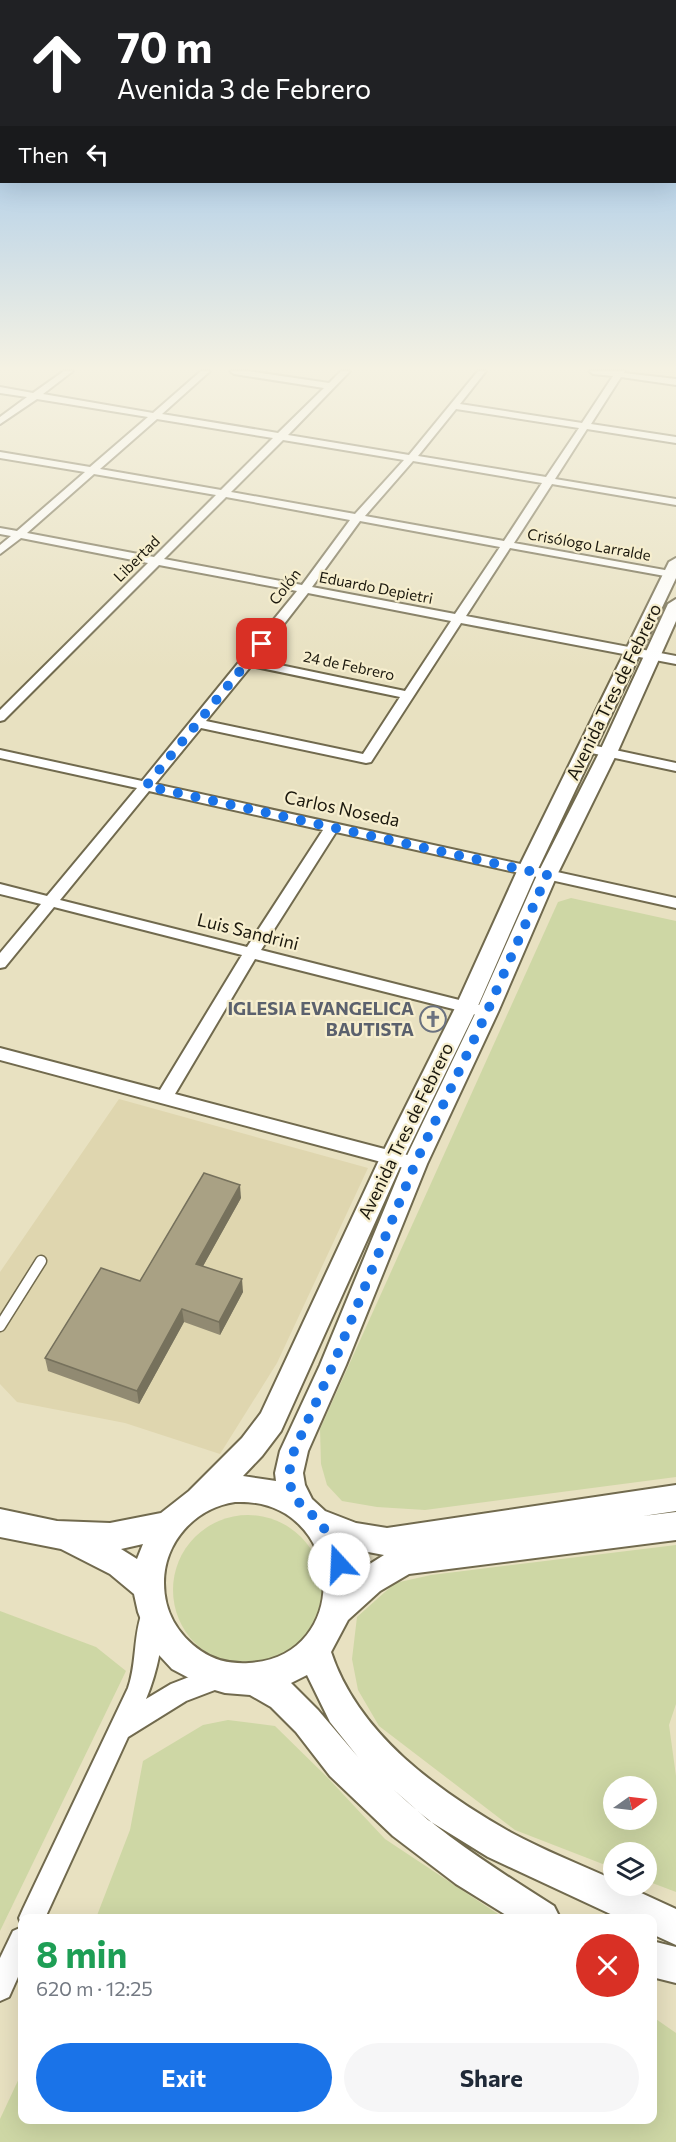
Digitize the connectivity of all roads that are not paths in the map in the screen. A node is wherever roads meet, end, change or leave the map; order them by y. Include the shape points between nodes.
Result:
1 (90, 471) edge
2 (96, 471) edge
3 (247, 471) edge
4 (399, 471) edge
5 (489, 471) edge
6 (557, 471) edge
7 (550, 481) junction
8 (224, 494) junction
9 (676, 502) edge
10 (357, 518) junction
11 (0, 531) edge
12 (20, 535) junction
13 (506, 545) junction
14 (0, 551) edge
15 (156, 561) junction
16 (674, 571) edge
17 (305, 589) junction
18 (676, 604) edge
19 (459, 619) junction
20 (642, 654) junction
21 (676, 660) edge
22 (248, 662) junction
23 (408, 695) junction
24 (0, 717) edge
25 (196, 723) junction
26 (598, 751) junction
27 (0, 754) edge
28 (676, 767) edge
29 (146, 786) junction
30 (332, 827) junction
31 (537, 872) junction
32 (0, 889) edge
33 (50, 902) junction
34 (676, 903) edge
35 (251, 953) junction
36 (0, 963) edge
37 (476, 1010) junction
38 (0, 1053) edge
39 (165, 1096) junction
40 (392, 1158) junction
41 (415, 1164) junction
42 (41, 1261) dead end
43 (0, 1326) edge
44 (676, 1498) edge
45 (193, 1506) junction
46 (310, 1514) junction
47 (0, 1523) edge
48 (170, 1525) junction
49 (676, 1526) edge
50 (57, 1535) junction
51 (146, 1585) junction
52 (337, 1609) junction
53 (151, 1617) junction
54 (314, 1648) junction
55 (236, 1677) junction
56 (122, 1728) junction
57 (35, 1914) edge
58 (536, 1914) edge
59 (648, 1914) edge
60 (657, 1918) edge
61 (676, 1927) edge
62 (18, 1949) edge
63 (657, 1960) edge
64 (676, 1965) edge
65 (0, 1988) edge

1 - 12 street
2 - 8 street, Crisólogo Larralde
3 - 8 street, Libertad
4 - 10 street, Colón
5 - 7 street
6 - 7 street
7 - 9 street
7 - 13 street
8 - 10 street, Crisólogo Larralde
8 - 15 street, Libertad
10 - 13 street, Crisólogo Larralde
10 - 17 street, Colón
11 - 12 street, Eduardo Depietri
12 - 14 street
12 - 15 street, Eduardo Depietri
13 - 16 street, Crisólogo Larralde
13 - 19 street
15 - 17 street, Eduardo Depietri
15 - 24 street, Libertad
16 - 20 main road, Avenida Tres de Febrero
17 - 19 street, Eduardo Depietri
17 - 22 street, Colón
18 - 20 main road
19 - 20 street, Eduardo Depietri
19 - 23 street
20 - 21 street, Eduardo Depietri
20 - 26 main road, Avenida Tres de Febrero
22 - 23 street, 24 de Febrero
22 - 25 street, Colón
23 - 25 street via 366,759
25 - 29 street, Colón
26 - 28 street
26 - 31 main road, Avenida Tres de Febrero
27 - 29 street, Carlos Noseda
29 - 30 street, Carlos Noseda
29 - 33 street, Colón
30 - 31 street, Carlos Noseda
30 - 35 street
31 - 34 street, Carlos Noseda
31 - 37 main road, Avenida Tres de Febrero
32 - 33 street, Luis Sandrini
33 - 35 street, Luis Sandrini
33 - 36 street, Colón
35 - 37 street, Luis Sandrini
35 - 39 street
37 - 40 main road, Avenida Tres de Febrero
37 - 41 main road
38 - 39 street
39 - 40 street
40 - 41 street
40 - 45 main road, Avenida Tres de Febrero via 271,1422 252,1447
41 - 46 main road via 294,1451 289,1473 291,1488
42 - 43 lane
44 - 46 main road via 387,1542 355,1537
45 - 46 main road via 219,1494 247,1490 274,1493
45 - 48 main road
46 - 52 main road via 336,1549 342,1579
47 - 50 main road
48 - 50 main road via 110,1537
48 - 51 main road via 154,1553
49 - 52 main road via 408,1560 360,1585
50 - 51 main road via 111,1557
51 - 53 main road
52 - 54 main road
53 - 55 main road via 166,1644 190,1665
53 - 56 street via 140,1689
54 - 55 main road via 285,1668
54 - 59 main road via 324,1679 341,1711 378,1755 440,1808 500,1845
55 - 56 street via 179,1692
55 - 58 main road via 282,1696 342,1764 405,1824 468,1872
56 - 57 street
60 - 61 main road
62 - 65 street
63 - 64 main road

